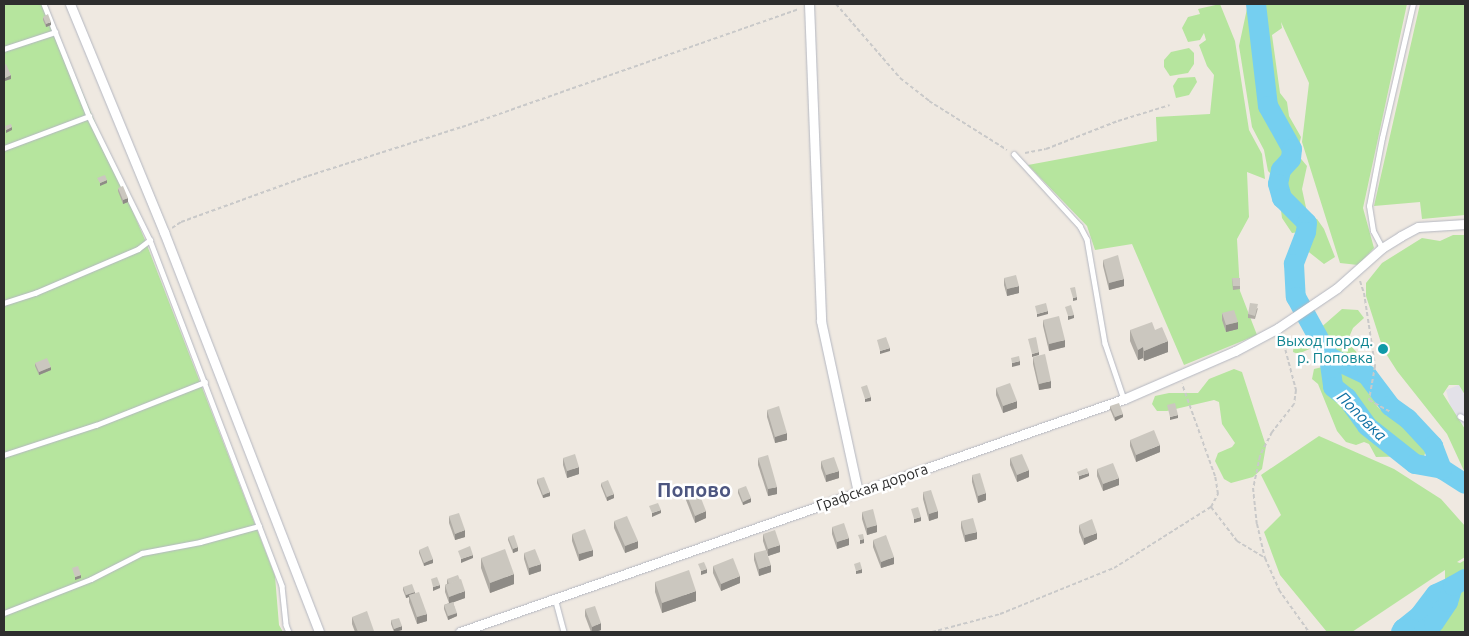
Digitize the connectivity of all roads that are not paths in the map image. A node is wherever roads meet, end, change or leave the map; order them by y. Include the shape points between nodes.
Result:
1 (44, 4) edge
2 (70, 4) edge
3 (809, 4) edge
4 (1413, 4) edge
5 (55, 32) junction
6 (4, 49) edge
7 (89, 116) junction
8 (4, 148) edge
9 (1014, 154) road end
10 (1465, 224) edge
11 (150, 240) junction
12 (1382, 248) junction
13 (4, 303) edge
14 (205, 382) junction
15 (1124, 399) junction
16 (1460, 416) dead end
17 (1465, 419) edge
18 (4, 455) edge
19 (858, 492) junction
20 (259, 526) junction
21 (555, 598) junction
22 (4, 613) edge
23 (289, 632) edge
24 (319, 632) edge
25 (460, 632) edge
26 (564, 632) edge

1 - 5 lane
2 - 24 street via 164,232
3 - 19 street via 821,321
4 - 12 lane via 1369,206 1373,231
5 - 6 lane
5 - 7 lane
7 - 8 lane
7 - 11 lane
9 - 15 lane via 1080,226 1087,239 1105,343
10 - 12 street via 1418,227
11 - 13 lane via 138,249
11 - 14 lane
12 - 15 street, Графская дорога via 1337,288 1278,328
14 - 18 lane via 96,425
14 - 20 lane
15 - 19 street, Графская дорога
16 - 17 lane
19 - 21 street, Графская дорога
20 - 22 lane via 142,553 91,579
20 - 23 lane via 282,586
21 - 25 street, Графская дорога
21 - 26 lane

